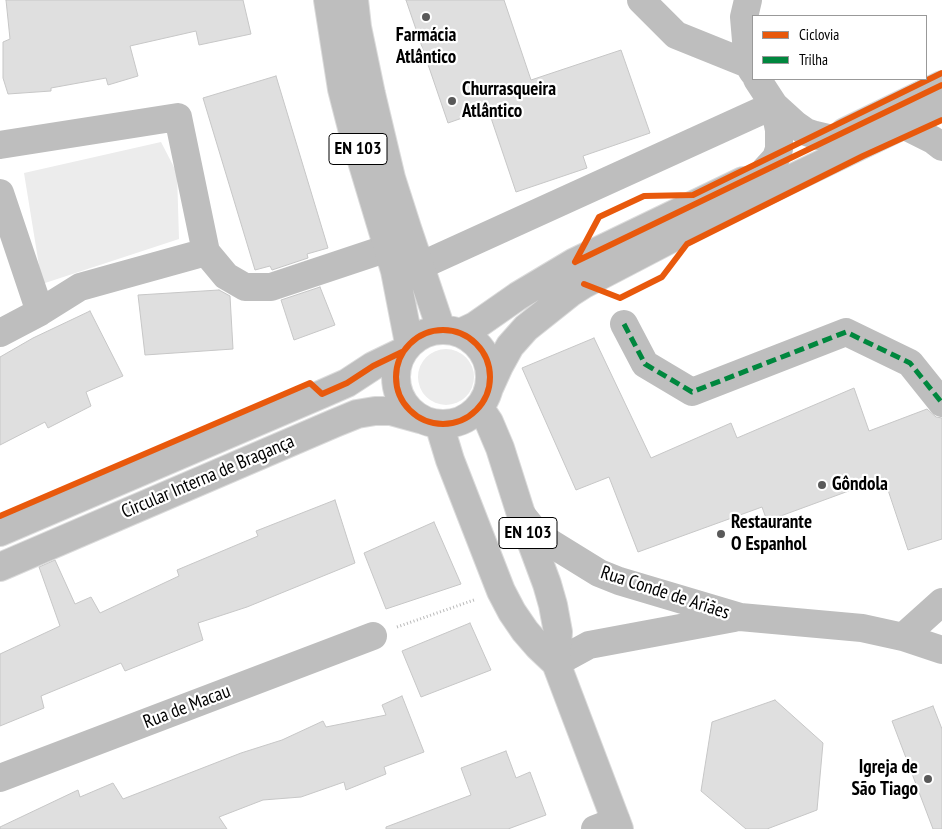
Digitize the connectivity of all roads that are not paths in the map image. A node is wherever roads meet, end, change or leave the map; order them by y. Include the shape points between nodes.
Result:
1 (328, 0) edge
2 (354, 0) edge
3 (641, 0) edge
4 (748, 0) edge
5 (752, 66) edge
6 (752, 72) edge
7 (758, 80) edge
8 (942, 85) edge
9 (774, 105) junction
10 (942, 106) edge
11 (903, 125) junction
12 (832, 139) junction
13 (0, 145) edge
14 (942, 147) edge
15 (765, 170) junction
16 (0, 193) edge
17 (388, 248) junction
18 (206, 252) junction
19 (420, 266) junction
20 (40, 312) junction
21 (624, 324) dead end
22 (450, 331) junction
23 (0, 333) edge
24 (405, 348) junction
25 (484, 398) junction
26 (942, 403) edge
27 (429, 421) junction
28 (521, 514) junction
29 (0, 532) edge
30 (0, 567) edge
31 (942, 602) edge
32 (740, 617) junction
33 (373, 636) road end
34 (903, 637) junction
35 (942, 650) edge
36 (556, 663) junction
37 (0, 778) edge
38 (610, 826) edge

1 - 17 main road, EN 103 via 350,120
2 - 19 main road, EN 103 via 371,94 389,168
3 - 6 main road via 676,35
4 - 5 main road via 744,16
7 - 9 main road
8 - 12 main road
9 - 12 main road via 806,132
9 - 15 main road via 780,130 779,149
9 - 19 main road
10 - 11 main road
11 - 14 main road
11 - 25 main road via 722,212 570,293 526,328 510,346
12 - 15 main road
13 - 18 main road via 178,117
15 - 22 main road via 575,262 475,326
16 - 20 main road
17 - 18 main road via 271,287 245,287 226,276
17 - 24 main road, EN 103 via 395,271
18 - 20 main road via 80,287
19 - 22 main road, EN 103
20 - 23 main road
21 - 26 main road via 645,364 692,392 846,332 910,363
22 - 24 main road via 429,331
22 - 25 main road, EN 103 via 470,338 485,355 489,371
24 - 27 main road, EN 103 via 397,364 397,389 410,411
24 - 29 main road, Circular Interna de Bragança via 347,383
25 - 27 main road via 471,415 461,421 450,424
25 - 28 main road, EN 103 via 489,422
27 - 30 main road, Circular Interna de Bragança via 391,411 375,411 335,422
27 - 36 main road, EN 103 via 450,460 512,612 525,631
28 - 32 main road, Rua Conde de Ariães via 539,536 599,573
28 - 36 main road, EN 103 via 553,605 558,632
31 - 34 main road
32 - 34 main road, Rua Conde de Ariães via 862,628
32 - 36 main road, Rua Conde de Ariães via 589,645
33 - 37 main road, Rua de Macau
34 - 35 main road, Rua Conde de Ariães
36 - 38 main road, EN 103

